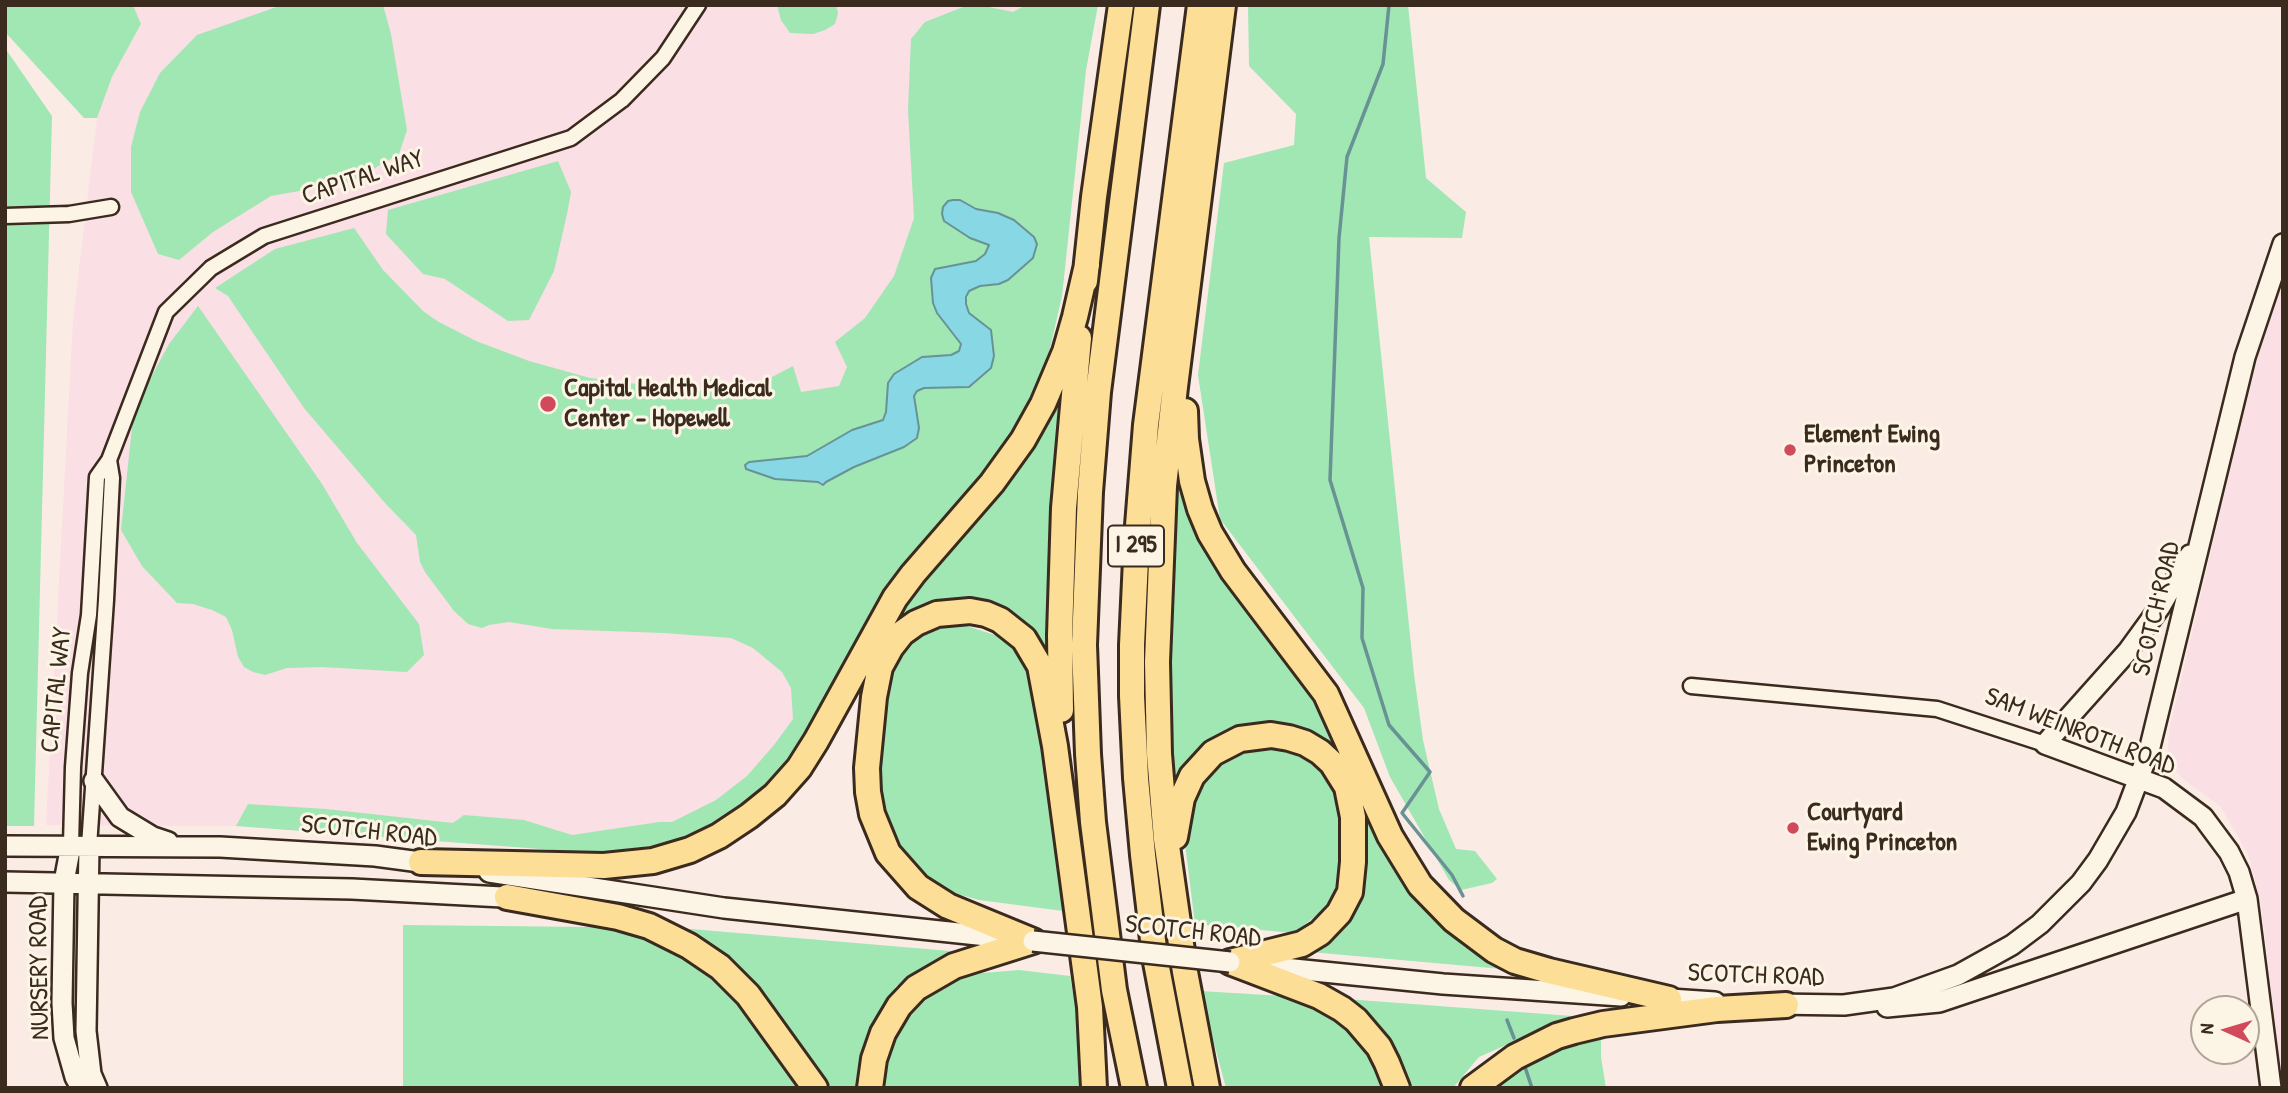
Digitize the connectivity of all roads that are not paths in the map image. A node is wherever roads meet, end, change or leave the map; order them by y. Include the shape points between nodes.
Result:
1 (698, 5) edge
2 (1121, 5) edge
3 (1147, 5) edge
4 (1200, 5) edge
5 (1223, 5) edge
6 (111, 207) dead end
7 (1198, 210) junction
8 (5, 216) edge
9 (2283, 244) edge
10 (1087, 265) junction
11 (109, 460) junction
12 (2207, 512) junction
13 (1691, 686) dead end
14 (2045, 744) junction
15 (2140, 778) junction
16 (94, 781) junction
17 (1065, 826) junction
18 (5, 846) edge
19 (80, 846) junction
20 (179, 846) junction
21 (421, 862) junction
22 (5, 882) edge
23 (64, 882) junction
24 (90, 882) junction
25 (507, 897) junction
26 (2247, 899) junction
27 (724, 908) junction
28 (1178, 916) junction
29 (1033, 941) junction
30 (1230, 962) junction
31 (1669, 999) junction
32 (1786, 1005) junction
33 (1844, 1005) junction
34 (1192, 1006) junction
35 (1090, 1007) junction
36 (80, 1088) edge
37 (97, 1088) edge
38 (816, 1088) edge
39 (870, 1088) edge
40 (1094, 1088) edge
41 (1109, 1088) edge
42 (1134, 1088) edge
43 (1180, 1088) edge
44 (1207, 1088) edge
45 (1213, 1088) edge
46 (1397, 1088) edge
47 (1473, 1088) edge
48 (2271, 1088) edge

1 - 11 street, CAPITAL WAY via 663,58 622,100 571,138 264,236 211,268 166,312
2 - 10 highway
3 - 42 highway, I 295 via 1098,392 1084,645 1094,835 1114,990
4 - 43 highway, I 295 via 1146,425 1132,645 1143,855 1155,957
5 - 7 highway
6 - 8 street
7 - 28 highway via 1166,473 1158,608 1159,754
7 - 31 highway via 1185,399 1189,467 1200,509 1225,559 1325,694 1400,853 1442,909 1494,950 1533,967
9 - 12 main road, SCOTCH ROAD via 2245,357
10 - 17 highway via 1068,444 1061,583
10 - 21 highway via 1065,352 1023,440 895,598 817,741 775,795 719,836 653,861 604,866
11 - 16 street, CAPITAL WAY via 107,600
11 - 19 street, CAPITAL WAY via 97,477 73,766
12 - 14 main road via 2160,607 2128,651
12 - 15 main road, SCOTCH ROAD
13 - 14 street, SAM WEINROTH ROAD via 1926,707
14 - 15 main road, SAM WEINROTH ROAD
15 - 26 main road, SAM WEINROTH ROAD via 2164,788 2203,817 2229,852
15 - 33 main road, SCOTCH ROAD via 2098,860 2040,924 1986,961 1940,982 1894,998
16 - 19 street, CAPITAL WAY
16 - 20 main road via 120,817
17 - 29 highway via 1043,676 1027,643 1004,623 976,612 937,614 907,630 884,657 875,690 867,779 876,827 896,864 928,895
17 - 35 highway
18 - 19 main road, SCOTCH ROAD
19 - 20 main road, SCOTCH ROAD
19 - 23 main road, NURSERY ROAD
19 - 24 main road, NURSERY ROAD
20 - 21 main road, SCOTCH ROAD
21 - 27 main road, SCOTCH ROAD
22 - 23 main road, SCOTCH ROAD
23 - 24 main road, SCOTCH ROAD
23 - 36 main road, NURSERY ROAD via 64,1038
24 - 25 main road, SCOTCH ROAD
24 - 37 main road, NURSERY ROAD via 86,1031 90,1074
25 - 27 main road, SCOTCH ROAD
25 - 38 highway via 618,917 689,946 720,967 748,995
26 - 33 main road via 1940,1002
26 - 48 main road, SAM WEINROTH ROAD
27 - 29 main road, SCOTCH ROAD
28 - 30 highway via 1174,855 1178,813 1186,787 1204,761 1235,741 1265,735 1295,739 1324,755 1342,777 1352,805 1353,862 1346,902 1334,920 1309,941
28 - 34 highway
29 - 30 main road, SCOTCH ROAD, bridge
29 - 39 highway via 954,966 910,993 883,1034
30 - 31 main road, SCOTCH ROAD via 1443,984
30 - 46 highway via 1342,1009 1378,1047
31 - 32 main road, SCOTCH ROAD
32 - 33 main road, SCOTCH ROAD
32 - 47 highway via 1717,1009 1574,1031 1515,1057
34 - 44 highway
34 - 45 highway
35 - 40 highway
35 - 41 highway

